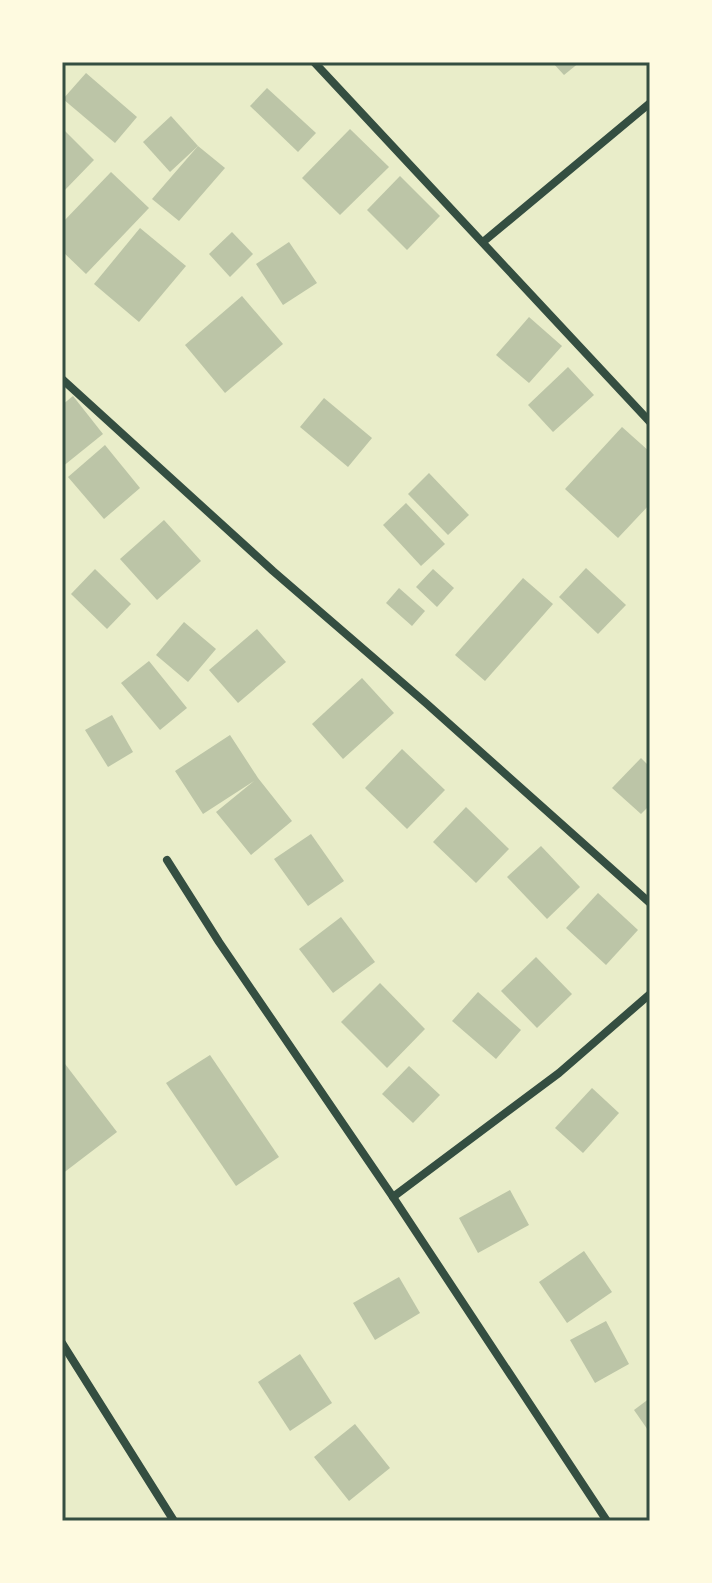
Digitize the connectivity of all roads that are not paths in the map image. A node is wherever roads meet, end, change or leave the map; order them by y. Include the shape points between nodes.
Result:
1 (314, 62) edge
2 (650, 103) edge
3 (483, 242) junction
4 (62, 379) edge
5 (650, 422) edge
6 (167, 860) dead end
7 (650, 903) edge
8 (650, 994) edge
9 (393, 1197) junction
10 (62, 1343) edge
11 (174, 1521) edge
12 (607, 1521) edge

1 - 3 street
2 - 3 street
3 - 5 street
4 - 7 street
6 - 9 street
8 - 9 street via 559,1073
9 - 12 street
10 - 11 street

